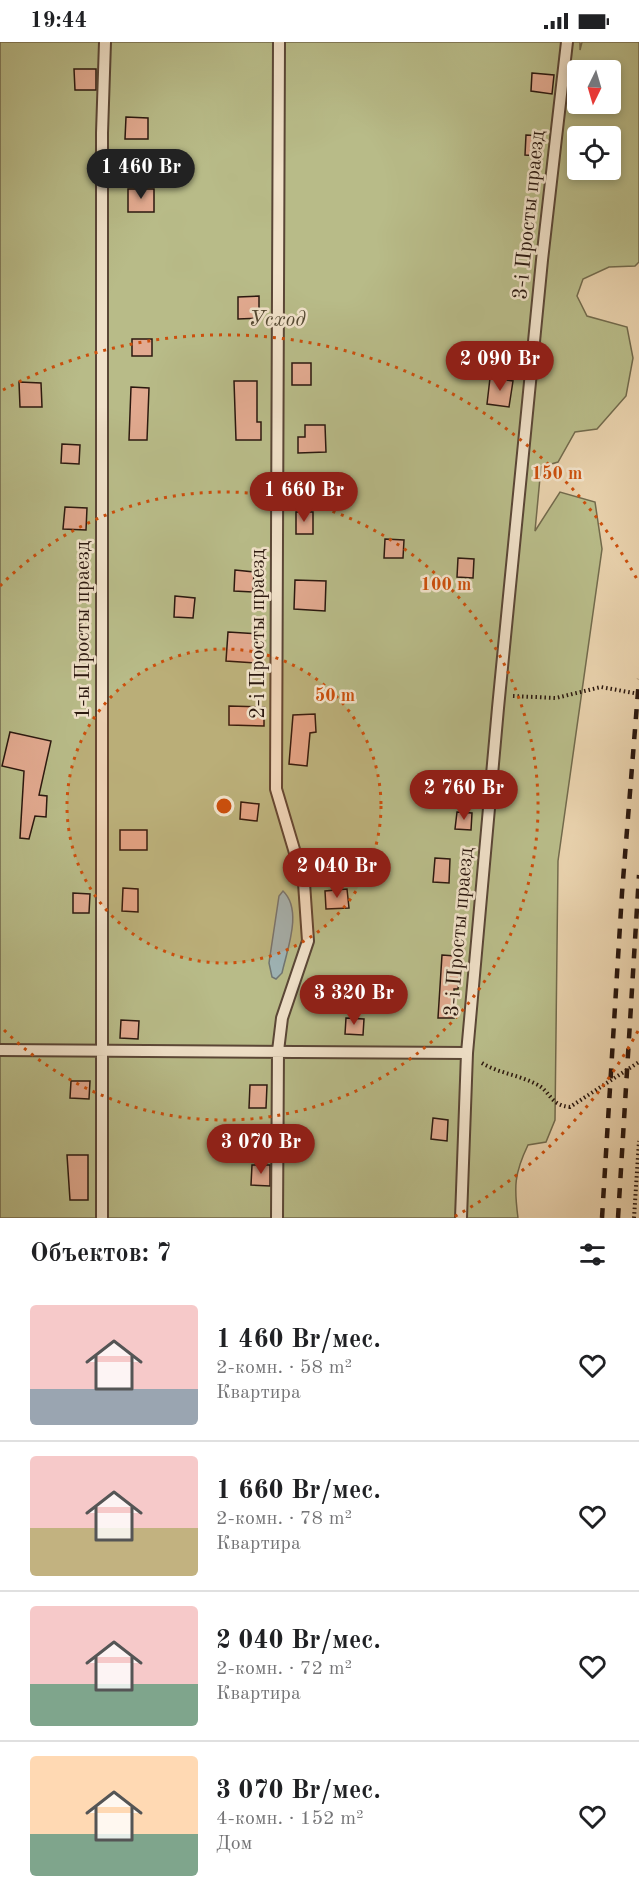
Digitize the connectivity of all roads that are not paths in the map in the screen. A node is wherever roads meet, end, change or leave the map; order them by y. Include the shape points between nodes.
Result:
1 (105, 42) edge
2 (279, 42) edge
3 (567, 42) edge
4 (0, 1050) edge
5 (102, 1050) junction
6 (278, 1051) junction
7 (467, 1053) junction
8 (102, 1218) edge
9 (277, 1218) edge
10 (461, 1218) edge

1 - 5 lane, 1-ы Просты праезд
2 - 6 lane, 2-і Просты праезд via 276,789 304,883 308,941 282,1018
3 - 7 lane, 3-і Просты праезд via 542,260
4 - 5 lane
5 - 6 lane
5 - 8 lane, 1-ы Просты праезд
6 - 7 lane
6 - 9 lane, 2-і Просты праезд
7 - 10 lane, 3-і Просты праезд

